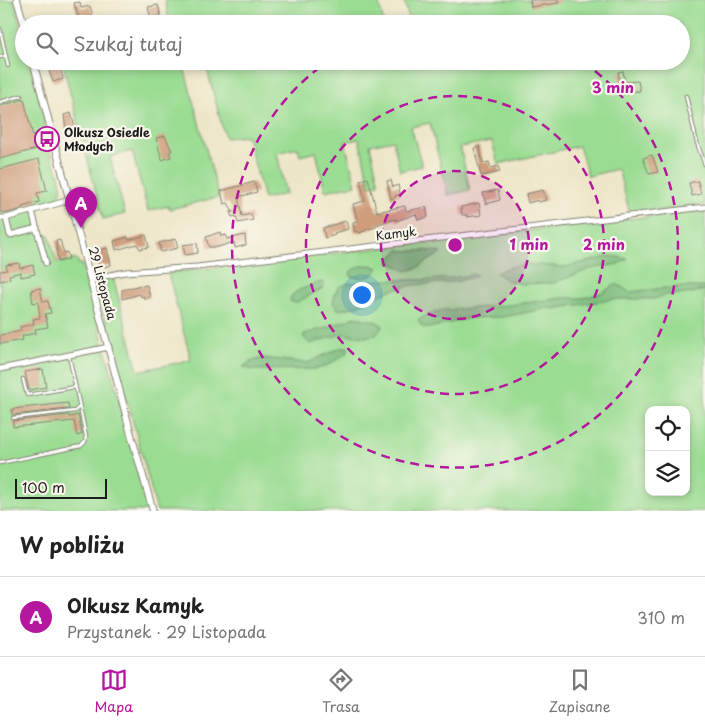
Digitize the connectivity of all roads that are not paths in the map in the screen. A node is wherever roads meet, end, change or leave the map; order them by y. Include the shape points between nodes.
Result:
1 (17, 0) edge
2 (21, 15) edge
3 (0, 29) edge
4 (6, 56) junction
5 (0, 57) edge
6 (8, 66) dead end
7 (35, 70) edge
8 (21, 96) dead end
9 (686, 96) dead end
10 (0, 102) edge
11 (705, 165) edge
12 (70, 200) junction
13 (705, 207) edge
14 (32, 211) junction
15 (3, 218) edge
16 (36, 228) junction
17 (46, 263) dead end
18 (90, 279) junction
19 (109, 347) junction
20 (69, 356) junction
21 (0, 369) edge
22 (23, 379) dead end
23 (75, 387) junction
24 (79, 407) junction
25 (13, 418) dead end
26 (0, 463) edge
27 (153, 511) edge

1 - 2 street
3 - 4 lane
4 - 5 lane
4 - 6 lane
7 - 12 street, 29 Listopada
8 - 10 lane
9 - 11 lane
12 - 14 street
12 - 18 street, 29 Listopada
13 - 18 street, Kamyk via 197,267 125,272
14 - 15 street
14 - 16 street
15 - 16 street via 10,235
16 - 17 street
18 - 19 street, 29 Listopada
19 - 20 street
19 - 27 street, 29 Listopada
20 - 21 street
20 - 23 lane
22 - 23 lane via 27,395
23 - 24 lane
24 - 25 lane via 75,411
24 - 26 lane via 86,436 86,442 81,446

